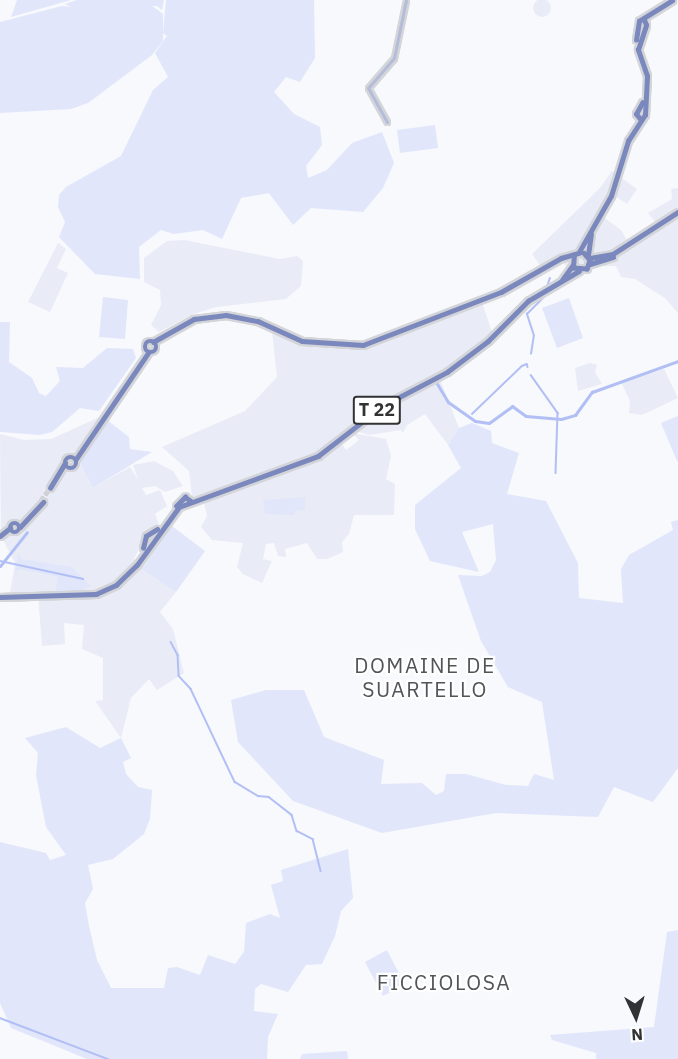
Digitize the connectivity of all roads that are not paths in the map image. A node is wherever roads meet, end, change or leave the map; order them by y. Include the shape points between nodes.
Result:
1 (406, 0) edge
2 (672, 0) edge
3 (387, 122) dead end
4 (678, 214) edge
5 (592, 226) junction
6 (577, 254) junction
7 (589, 257) junction
8 (554, 262) junction
9 (572, 264) junction
10 (590, 264) junction
11 (579, 271) junction
12 (548, 290) junction
13 (156, 342) junction
14 (146, 353) junction
15 (76, 459) junction
16 (67, 466) junction
17 (51, 489) tunnel mouth
18 (42, 501) tunnel mouth
19 (19, 525) junction
20 (11, 530) junction
21 (1, 536) edge
22 (0, 597) edge

1 - 3 street via 394,58 368,90
2 - 5 main road via 644,20 641,28 635,51 645,89 642,111 636,114 640,119 628,141 615,187
4 - 7 main road via 613,254
4 - 10 main road via 615,256
5 - 6 main road
5 - 7 main road
6 - 7 main road
6 - 8 main road
6 - 9 main road
7 - 10 main road
8 - 9 main road
8 - 13 main road via 501,292 363,345 302,341 258,321 226,315 194,319
9 - 11 main road
9 - 12 main road, T 22 via 569,274
10 - 11 main road
11 - 12 main road, T 22
12 - 22 main road, T 22 via 518,309 493,336 447,372 384,405 318,456 183,503 152,535 125,578 97,591
13 - 14 main road via 154,352
13 - 14 main road via 147,343
14 - 15 main road
15 - 16 main road via 69,458
15 - 16 main road via 76,467
16 - 17 main road
18 - 19 main road
19 - 20 main road
19 - 20 main road via 18,532
20 - 21 main road

